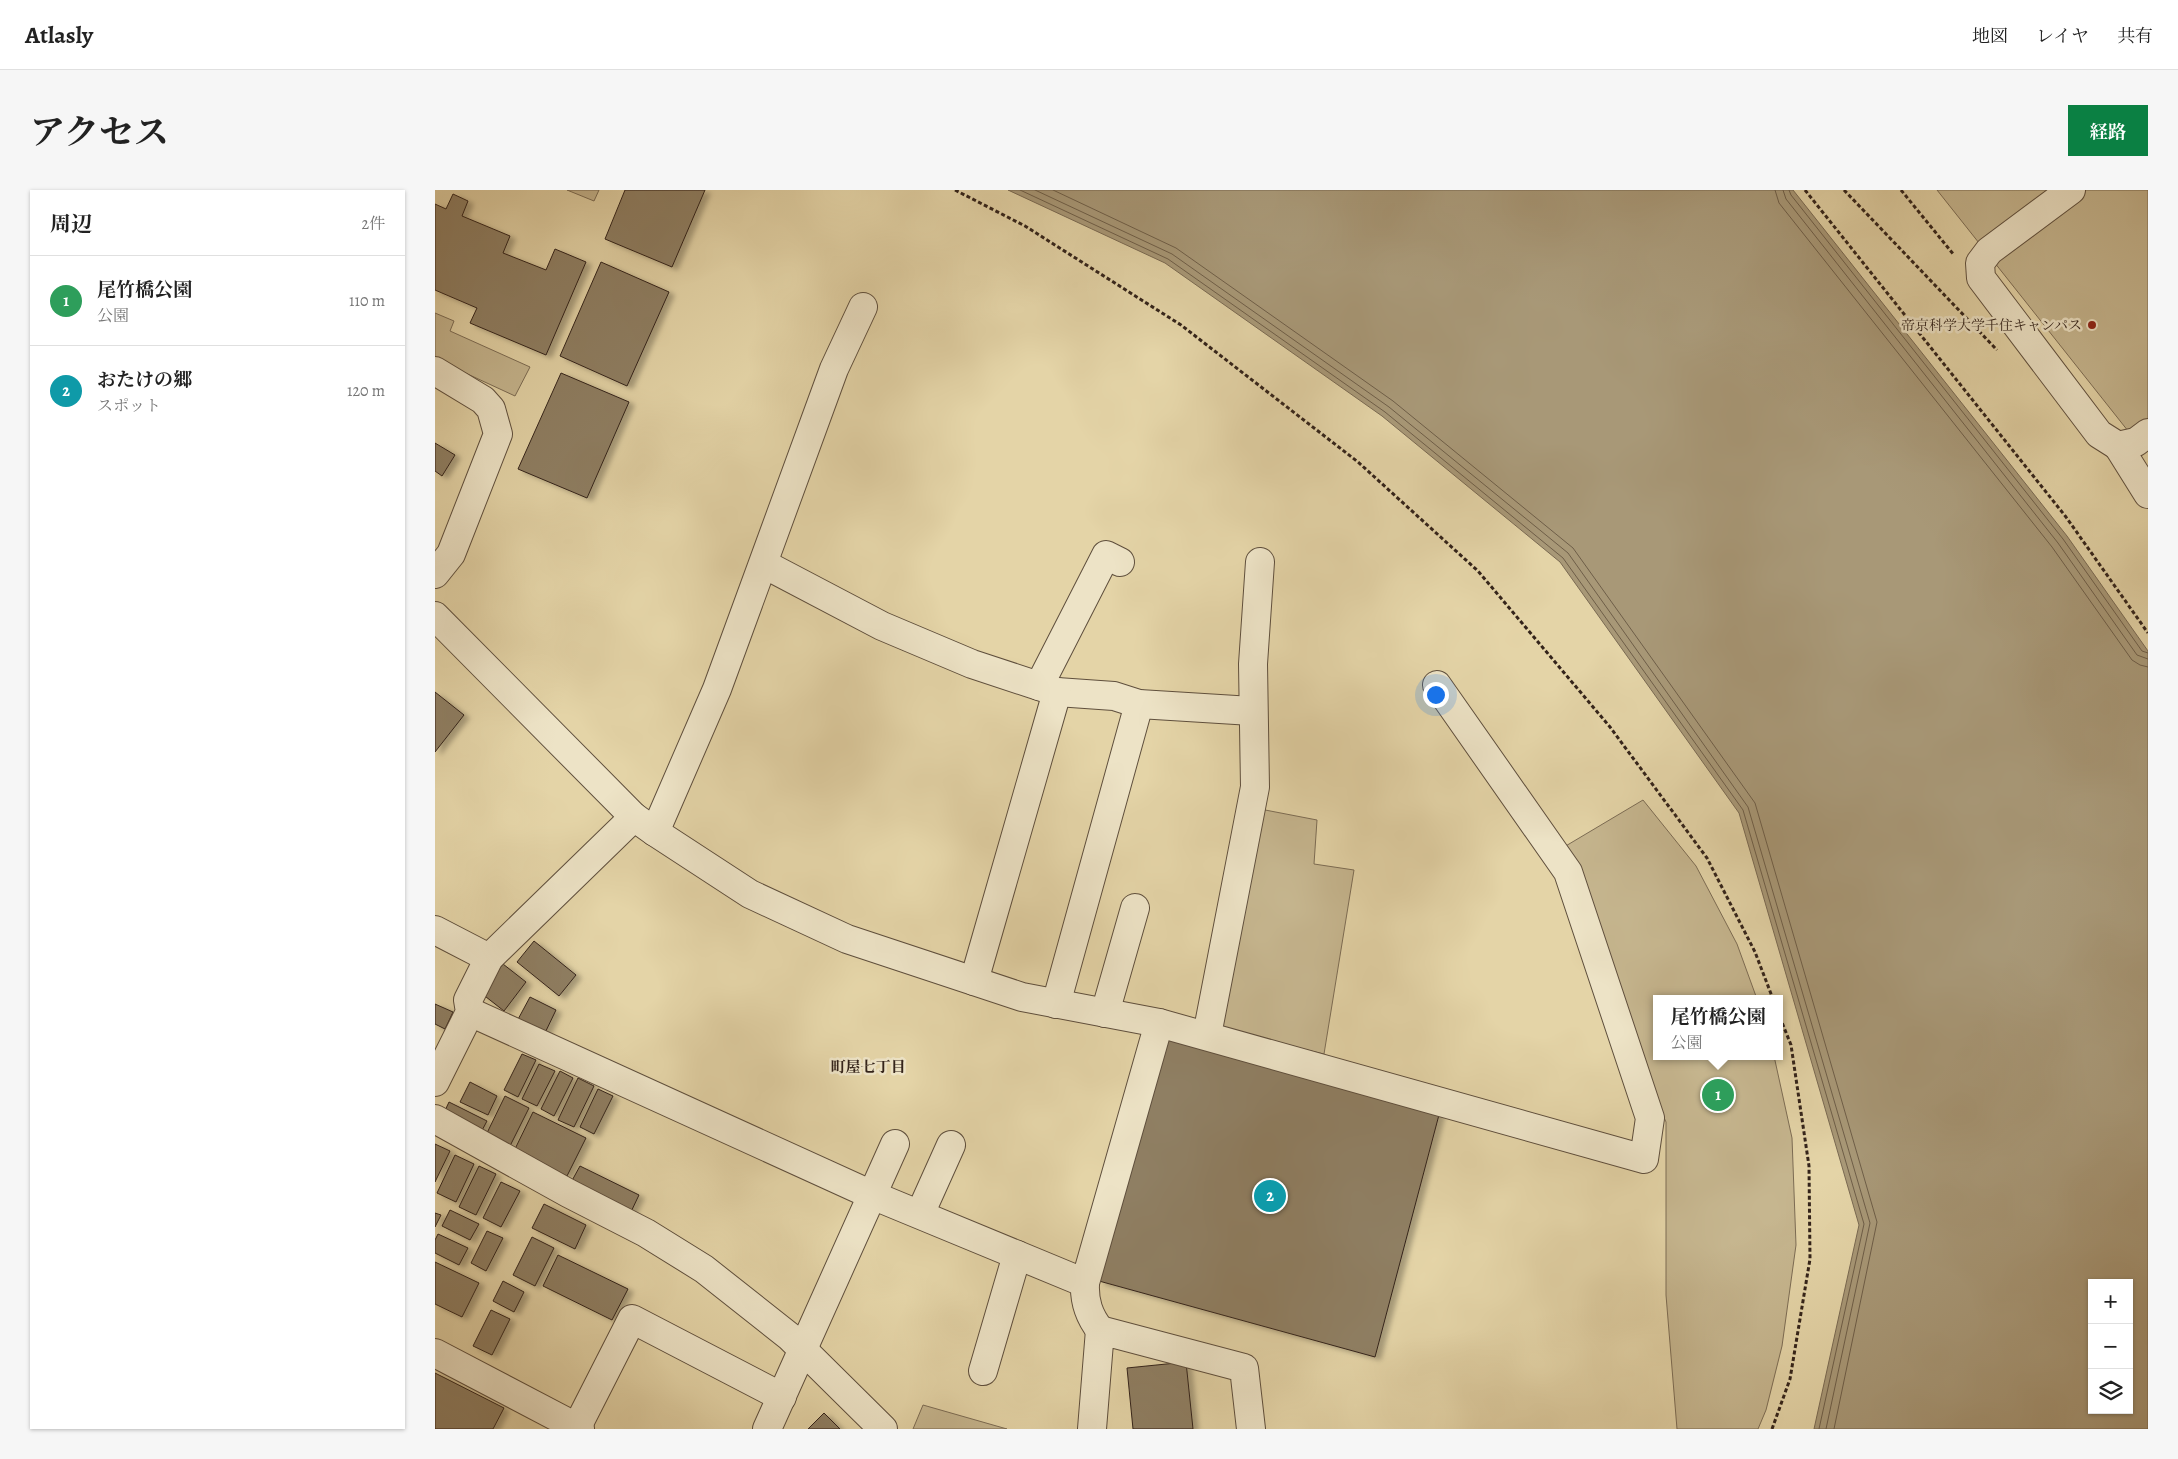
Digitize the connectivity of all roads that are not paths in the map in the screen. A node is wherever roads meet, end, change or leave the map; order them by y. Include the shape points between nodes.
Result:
1 (2071, 190) edge
2 (863, 307) dead end
3 (435, 371) edge
4 (2148, 433) edge
5 (2118, 446) junction
6 (2148, 494) edge
7 (1120, 562) dead end
8 (1260, 562) dead end
9 (764, 564) junction
10 (435, 574) edge
11 (435, 616) edge
12 (1437, 685) dead end
13 (1048, 689) junction
14 (1139, 704) junction
15 (1252, 711) junction
16 (644, 825) junction
17 (1135, 908) dead end
18 (435, 930) edge
19 (489, 958) junction
20 (974, 981) junction
21 (1056, 1004) junction
22 (469, 1012) junction
23 (1105, 1013) junction
24 (1159, 1023) junction
25 (1207, 1035) junction
26 (435, 1082) edge
27 (435, 1119) edge
28 (895, 1144) dead end
29 (951, 1145) dead end
30 (872, 1195) junction
31 (919, 1214) junction
32 (1017, 1255) junction
33 (1085, 1283) junction
34 (1100, 1330) junction
35 (802, 1350) junction
36 (435, 1353) edge
37 (983, 1371) dead end
38 (782, 1397) junction
39 (579, 1428) edge
40 (767, 1429) edge
41 (883, 1429) edge
42 (1092, 1429) edge
43 (1251, 1429) edge

1 - 5 street via 1989,251 1980,263 1981,278 2099,434
2 - 9 street via 833,369
3 - 10 street via 483,400 491,409 498,434 451,554
4 - 5 street via 2136,442
5 - 6 street
7 - 13 street via 1106,556
8 - 15 street
9 - 13 street via 882,626 972,664
9 - 16 street via 717,689
11 - 16 street
12 - 25 street via 1567,872 1650,1118 1644,1158
13 - 14 street via 1114,696
13 - 20 street
14 - 15 street
14 - 21 street
15 - 25 street via 1255,787
16 - 19 street
16 - 20 street via 759,898 847,939
17 - 23 street
18 - 19 street
19 - 22 street via 467,1000
20 - 21 street
21 - 23 street
22 - 26 street
22 - 30 street
23 - 24 street
24 - 25 street
24 - 33 street
27 - 35 street via 705,1269
28 - 30 street
29 - 31 street
30 - 31 street
30 - 35 street
31 - 32 street
32 - 33 street
32 - 37 street
33 - 34 street via 1090,1318
34 - 42 street
34 - 43 street via 1244,1368
35 - 38 street
35 - 41 street
36 - 39 street
38 - 39 street via 632,1318
38 - 40 street

